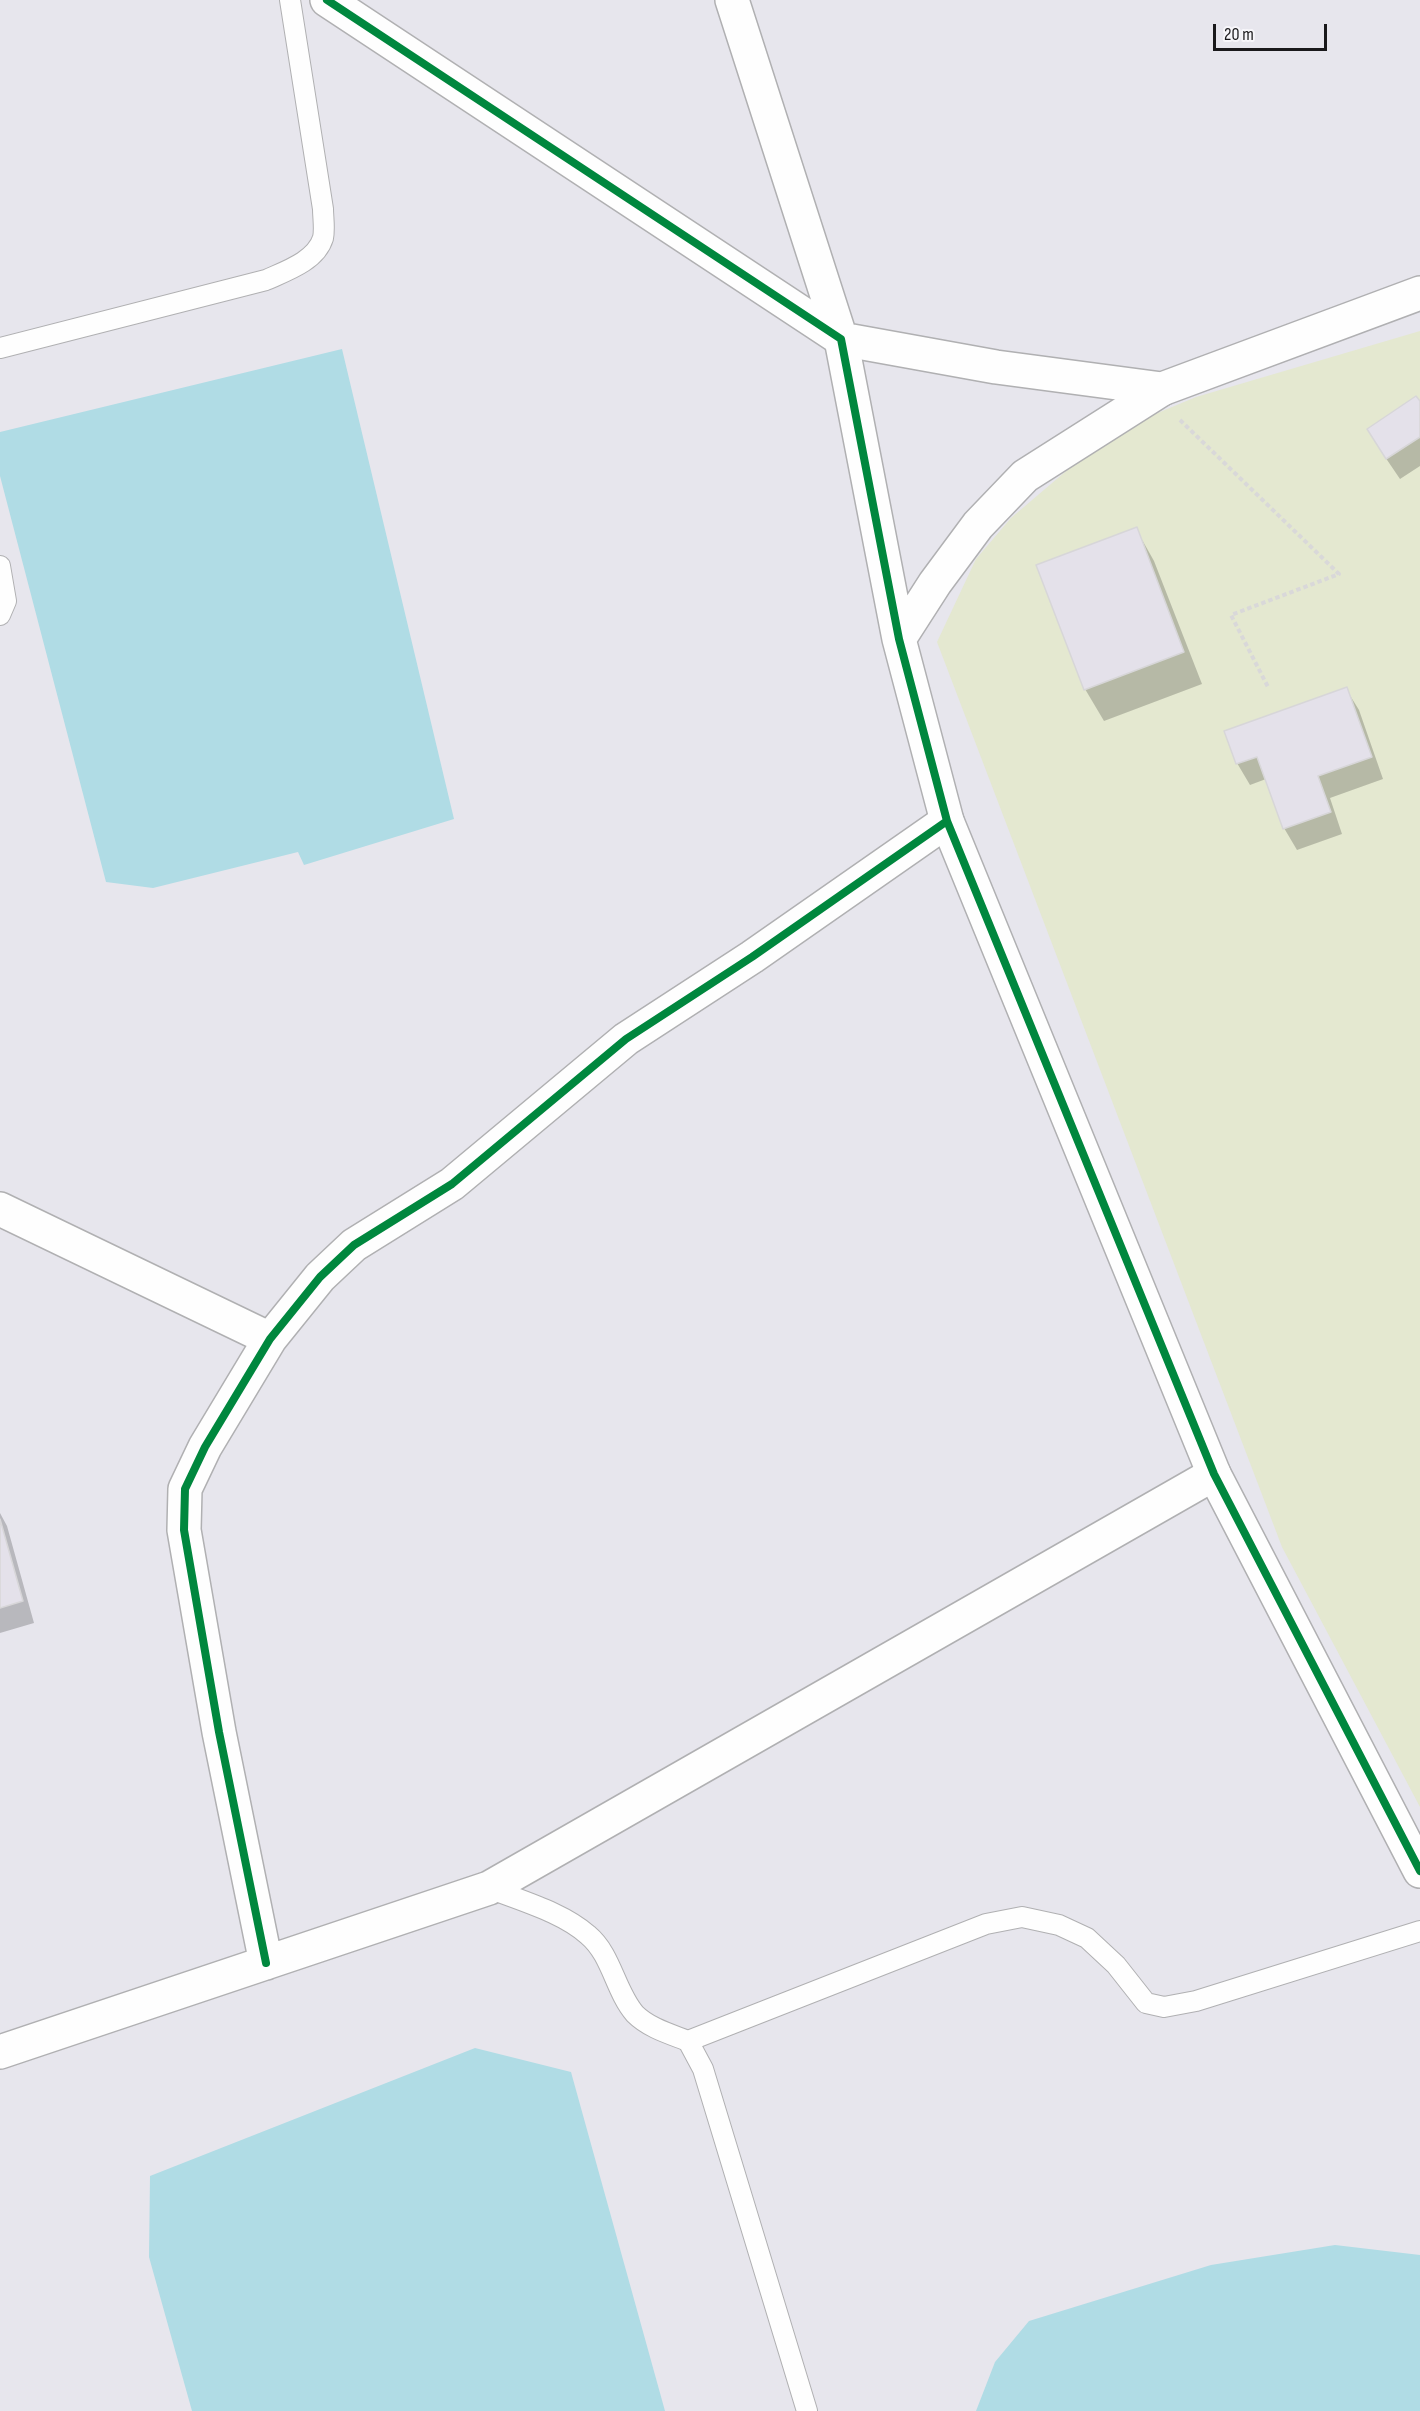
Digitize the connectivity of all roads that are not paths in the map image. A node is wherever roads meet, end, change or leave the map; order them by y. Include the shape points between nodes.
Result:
1 (290, 0) edge
2 (327, 0) edge
3 (732, 0) edge
4 (1420, 293) edge
5 (841, 339) junction
6 (0, 348) edge
7 (1162, 389) junction
8 (0, 566) edge
9 (0, 615) edge
10 (899, 639) junction
11 (947, 821) junction
12 (0, 1209) edge
13 (270, 1339) junction
14 (1214, 1474) junction
15 (1420, 1871) edge
16 (489, 1888) junction
17 (1420, 1931) edge
18 (266, 1963) junction
19 (688, 2041) junction
20 (0, 2052) edge
21 (807, 2411) edge

1 - 6 lane via 323,208 323,238 311,256 266,280
2 - 5 street
3 - 5 street
4 - 7 street
5 - 7 street via 996,367
5 - 10 street
7 - 10 street via 1025,476 978,525
8 - 9 lane via 6,601
10 - 11 street
11 - 13 street via 626,1039 452,1184 354,1245 320,1277
11 - 14 street
12 - 13 street
13 - 18 street via 205,1447 185,1489 184,1530 219,1732
14 - 15 street
14 - 16 street
16 - 18 street
16 - 19 lane via 555,1915 589,1936 635,2013 653,2027
17 - 19 lane via 1196,2001 1164,2007 1146,2003 1116,1965 1087,1938 1059,1925 1022,1917 986,1924
18 - 20 street
19 - 21 lane via 703,2070

